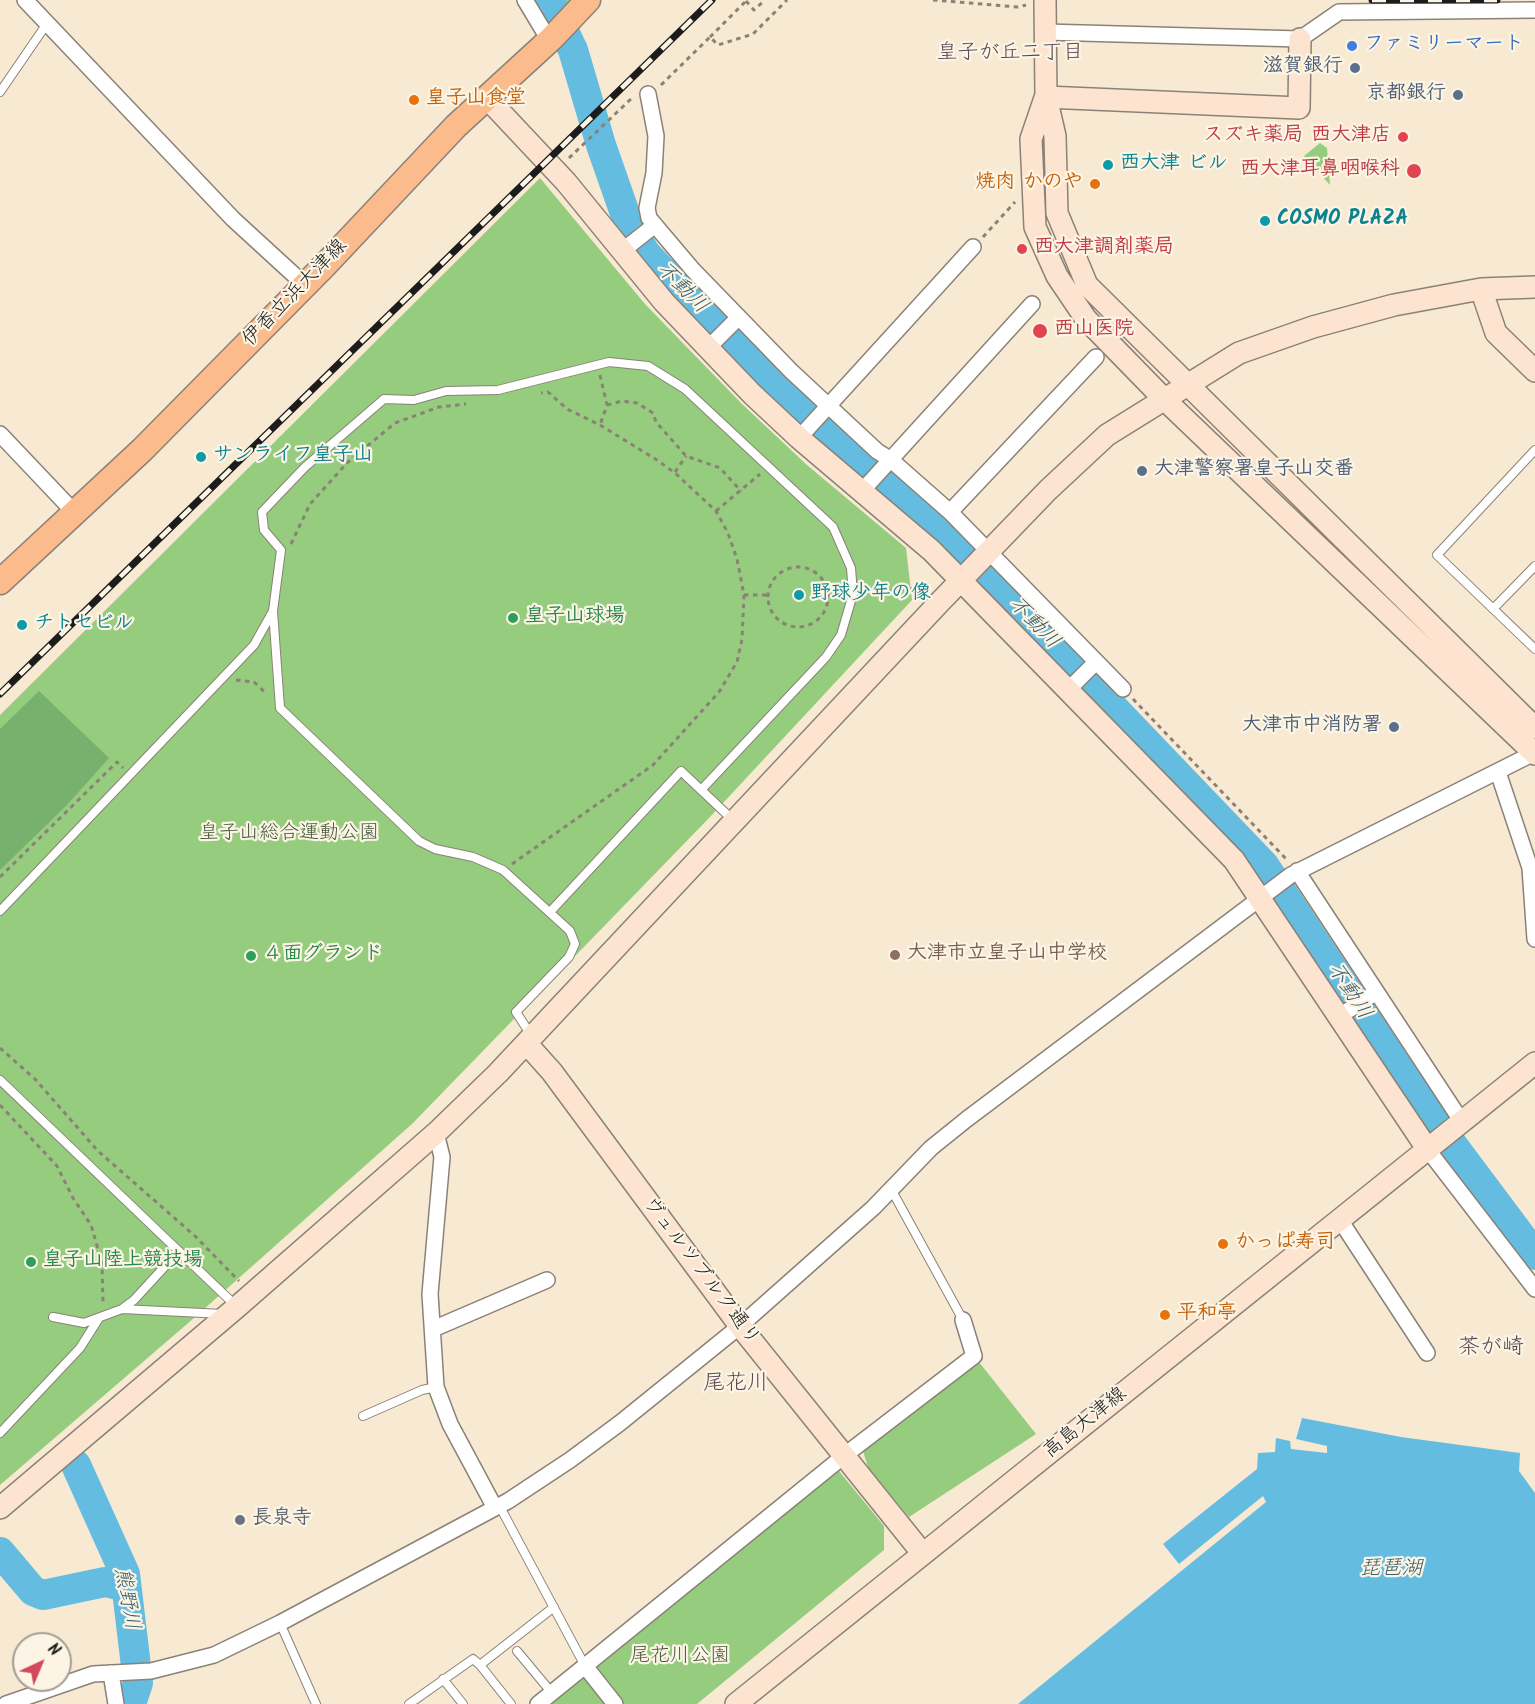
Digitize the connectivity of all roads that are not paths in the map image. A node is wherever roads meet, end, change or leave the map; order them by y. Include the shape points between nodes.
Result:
1 (25, 0) edge
2 (525, 0) edge
3 (1045, 0) edge
4 (1339, 6) edge
5 (581, 8) edge
6 (1535, 10) edge
7 (46, 25) junction
8 (1045, 32) junction
9 (551, 39) junction
10 (1300, 39) junction
11 (0, 92) edge
12 (648, 94) road end
13 (1046, 97) junction
14 (487, 98) junction
15 (654, 225) junction
16 (973, 247) road end
17 (622, 251) junction
18 (305, 285) junction
19 (1535, 286) edge
20 (1481, 289) junction
21 (1032, 303) dead end
22 (737, 319) junction
23 (708, 347) junction
24 (1096, 357) dead end
25 (1535, 371) edge
26 (1188, 385) junction
27 (1164, 399) junction
28 (827, 406) junction
29 (0, 434) edge
30 (799, 438) junction
31 (1535, 450) edge
32 (891, 460) junction
33 (862, 491) junction
34 (74, 512) junction
35 (950, 512) junction
36 (989, 551) junction
37 (1535, 566) edge
38 (964, 577) junction
39 (0, 582) edge
40 (1493, 609) junction
41 (273, 611) junction
42 (1535, 649) edge
43 (1096, 662) junction
44 (1124, 689) road end
45 (1068, 690) junction
46 (1535, 728) edge
47 (1535, 753) edge
48 (1498, 772) junction
49 (701, 790) junction
50 (735, 822) junction
51 (1294, 873) junction
52 (1264, 895) junction
53 (0, 910) edge
54 (550, 912) junction
55 (1535, 939) edge
56 (1372, 995) junction
57 (1341, 1015) junction
58 (529, 1039) junction
59 (1535, 1063) edge
60 (0, 1080) edge
61 (1460, 1123) junction
62 (436, 1133) junction
63 (1432, 1147) junction
64 (891, 1189) junction
65 (1340, 1220) junction
66 (179, 1251) junction
67 (547, 1280) dead end
68 (1535, 1290) edge
69 (122, 1309) junction
70 (233, 1311) junction
71 (53, 1317) dead end
72 (99, 1318) junction
73 (963, 1320) joint
74 (740, 1326) junction
75 (433, 1329) junction
76 (1427, 1353) dead end
77 (436, 1387) junction
78 (363, 1416) dead end
79 (0, 1433) edge
80 (845, 1455) junction
81 (497, 1506) junction
82 (0, 1508) edge
83 (923, 1554) junction
84 (554, 1607) junction
85 (280, 1623) junction
86 (517, 1651) dead end
87 (480, 1665) junction
88 (585, 1666) junction
89 (111, 1673) junction
90 (443, 1679) junction
91 (552, 1693) junction
92 (412, 1703) edge
93 (6, 1704) edge
94 (116, 1704) edge
95 (316, 1704) edge
96 (463, 1704) edge
97 (511, 1704) edge
98 (538, 1704) edge
99 (615, 1704) edge
100 (736, 1704) edge

1 - 7 street
2 - 9 street
3 - 8 street
4 - 6 street
4 - 10 street
5 - 9 main road, 伊香立浜大津線
7 - 11 lane
7 - 18 street via 110,87 233,219
8 - 10 street
8 - 13 street
9 - 14 main road, 伊香立浜大津線
10 - 13 street via 1299,108
12 - 15 street via 656,136 647,208
13 - 26 street via 1055,136 1057,213 1087,285
13 - 27 street via 1031,139 1035,226 1057,276 1086,319
14 - 17 street via 556,171
14 - 18 main road, 伊香立浜大津線 via 439,143
15 - 17 street
15 - 22 street
16 - 28 street
17 - 23 street
18 - 34 main road, 伊香立浜大津線 via 142,450
19 - 20 street
20 - 25 street via 1496,333
20 - 26 street via 1394,305 1313,327 1239,353
21 - 32 street
22 - 23 street
22 - 28 street
23 - 30 street
24 - 35 street
26 - 27 street
26 - 46 street
27 - 36 street via 1107,435
27 - 47 street
28 - 30 street
28 - 32 street
29 - 34 street
30 - 33 street
31 - 40 lane via 1437,555
32 - 33 street
32 - 35 street
33 - 38 street
34 - 39 main road, 伊香立浜大津線
35 - 36 street
36 - 38 street
36 - 43 street
37 - 40 lane
38 - 45 street
38 - 50 street
40 - 42 lane
41 - 49 lane via 281,550 264,530 261,512 304,467 384,399 414,400 446,391 520,386 598,364 628,362 648,366 668,376 833,527 851,568 853,594 841,635 826,657
41 - 53 lane via 254,645
41 - 54 lane via 280,708 419,841 503,870
43 - 44 street
43 - 45 street
45 - 52 street
47 - 48 street
48 - 51 street
48 - 55 street via 1530,868
49 - 50 lane
49 - 54 lane via 681,771
50 - 58 street
51 - 52 street
51 - 56 street
52 - 57 street
52 - 64 street via 967,1119
54 - 58 lane via 570,931 575,944 569,957 516,1012
56 - 57 street
56 - 61 street
57 - 63 street
58 - 62 street
58 - 74 street, ヴュルツブルク通り
59 - 61 street
60 - 66 lane
61 - 63 street, 高島大津線
62 - 70 street
62 - 75 street via 442,1157 430,1294
63 - 65 street, 高島大津線
63 - 68 street
64 - 73 lane
64 - 74 street
65 - 76 street
65 - 83 street, 高島大津線
66 - 69 lane
66 - 70 lane
67 - 75 street
69 - 70 lane
69 - 72 lane
70 - 82 street
71 - 72 lane via 84,1323
72 - 79 lane via 80,1348
73 - 80 street via 974,1356
74 - 80 street, ヴュルツブルク通り
74 - 81 street via 570,1460
75 - 77 street
77 - 78 lane
77 - 81 street via 450,1424
80 - 83 street, ヴュルツブルク通り
80 - 88 street
81 - 84 lane
81 - 85 street
83 - 100 street, 高島大津線
84 - 87 lane
84 - 88 lane
85 - 89 street via 214,1655 146,1672
85 - 95 lane
86 - 91 lane
87 - 90 lane via 473,1659
87 - 97 lane
88 - 91 street
88 - 99 street
89 - 93 street via 93,1674
89 - 94 street
90 - 92 lane
90 - 96 lane
91 - 98 street

